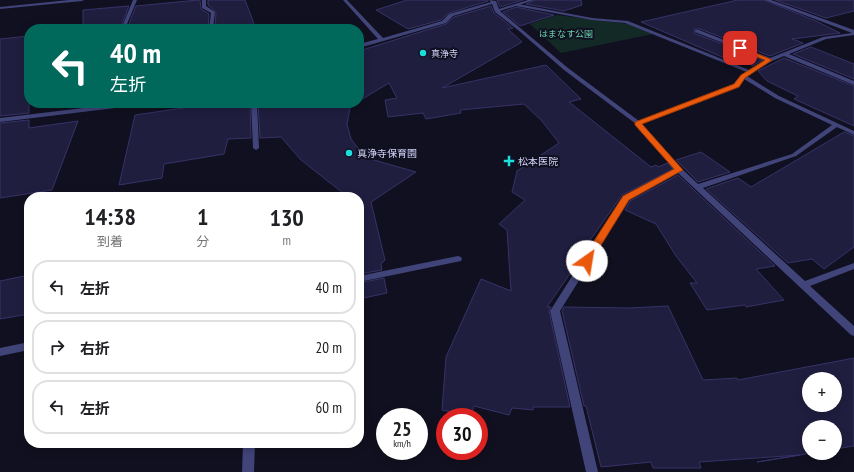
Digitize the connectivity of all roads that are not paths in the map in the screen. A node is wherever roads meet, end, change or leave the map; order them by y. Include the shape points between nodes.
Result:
1 (82, 0) edge
2 (135, 0) edge
3 (204, 0) edge
4 (345, 0) edge
5 (532, 0) edge
6 (767, 0) edge
7 (493, 1) edge
8 (518, 5) junction
9 (0, 8) edge
10 (497, 11) junction
11 (126, 24) edge
12 (212, 24) edge
13 (697, 31) dead end
14 (854, 33) edge
15 (381, 38) junction
16 (364, 44) edge
17 (784, 54) junction
18 (770, 60) junction
19 (751, 72) junction
20 (743, 76) junction
21 (854, 83) edge
22 (81, 108) edge
23 (254, 108) edge
24 (0, 120) edge
25 (638, 123) junction
26 (836, 125) junction
27 (854, 133) edge
28 (256, 148) dead end
29 (679, 170) junction
30 (697, 187) junction
31 (458, 258) dead end
32 (854, 266) edge
33 (364, 278) edge
34 (804, 285) junction
35 (854, 332) edge
36 (24, 347) edge
37 (0, 352) edge
38 (249, 448) edge
39 (248, 472) edge
40 (592, 472) edge

1 - 9 street
2 - 11 street
3 - 12 street via 204,7 213,12
4 - 15 street
5 - 8 street
6 - 14 street
7 - 10 street
7 - 15 street via 451,14 444,22
8 - 10 street
8 - 19 street via 592,19 626,22
10 - 25 street via 566,69
13 - 18 street
14 - 17 street via 825,38
15 - 16 street
17 - 18 street
17 - 21 street
18 - 19 street
19 - 20 street
20 - 25 street via 736,85
20 - 26 street via 777,97
22 - 24 street
23 - 28 street
25 - 29 street
26 - 27 street
26 - 30 street via 794,155
29 - 30 street
29 - 40 street via 626,198 555,311
30 - 34 street
31 - 33 street
32 - 34 street
34 - 35 street
36 - 37 street
38 - 39 street

